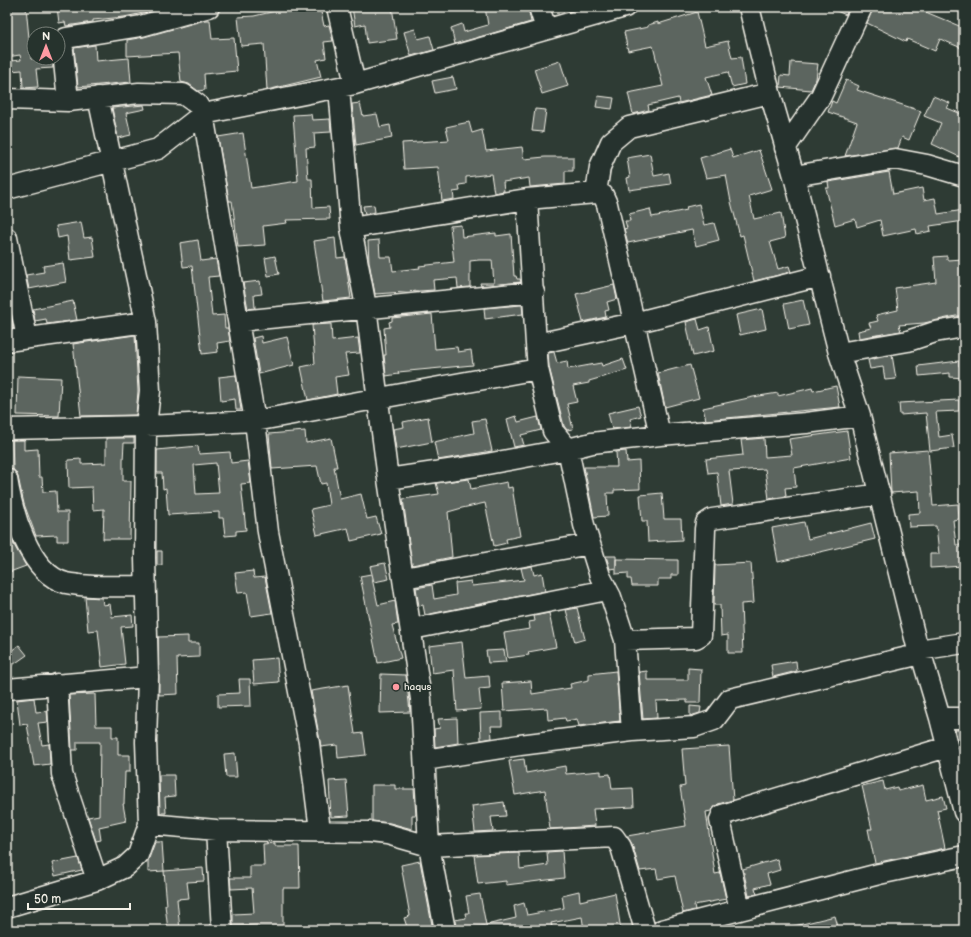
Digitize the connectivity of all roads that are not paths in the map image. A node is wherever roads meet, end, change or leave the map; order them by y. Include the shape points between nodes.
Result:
1 (209, 7) edge
2 (337, 7) edge
3 (539, 7) edge
4 (625, 7) edge
5 (749, 7) edge
6 (862, 7) edge
7 (546, 29) junction
8 (347, 86) junction
9 (770, 93) junction
10 (98, 97) junction
11 (7, 99) edge
12 (68, 101) junction
13 (203, 114) junction
14 (785, 148) junction
15 (112, 161) junction
16 (794, 176) junction
17 (964, 176) edge
18 (7, 189) edge
19 (596, 193) junction
20 (526, 199) junction
21 (352, 228) junction
22 (7, 238) edge
23 (820, 276) junction
24 (534, 292) junction
25 (366, 307) junction
26 (239, 321) junction
27 (146, 322) junction
28 (634, 323) junction
29 (964, 327) edge
30 (27, 338) junction
31 (7, 342) edge
32 (536, 344) junction
33 (839, 353) junction
34 (538, 369) junction
35 (377, 398) junction
36 (860, 416) junction
37 (256, 421) junction
38 (146, 426) junction
39 (7, 429) edge
40 (660, 435) junction
41 (568, 449) junction
42 (7, 479) edge
43 (388, 480) junction
44 (880, 494) junction
45 (590, 544) junction
46 (404, 578) junction
47 (145, 586) junction
48 (607, 590) junction
49 (412, 629) junction
50 (626, 640) junction
51 (964, 643) edge
52 (920, 652) junction
53 (148, 677) junction
54 (57, 684) junction
55 (7, 688) edge
56 (940, 718) junction
57 (964, 718) edge
58 (632, 731) junction
59 (947, 747) junction
60 (425, 760) junction
61 (964, 812) edge
62 (149, 824) junction
63 (216, 830) junction
64 (320, 830) junction
65 (429, 846) junction
66 (964, 856) edge
67 (97, 880) junction
68 (7, 907) edge
69 (740, 910) junction
70 (222, 930) edge
71 (445, 930) edge
72 (645, 930) edge
73 (662, 930) edge

1 - 12 street via 141,26 66,38 62,41
2 - 8 street
3 - 7 street
4 - 7 street
5 - 9 street
6 - 14 street via 821,96
7 - 8 street
8 - 13 street
8 - 21 street
9 - 14 street
9 - 19 street via 629,127 610,142 600,167
10 - 12 street
10 - 13 street via 139,93 183,94 197,104
10 - 15 street
11 - 12 street
13 - 15 street via 158,149
13 - 26 street
14 - 16 street
15 - 18 street
15 - 27 street
16 - 17 street via 895,159
16 - 23 street
19 - 20 street
19 - 28 street via 603,195 607,204
20 - 21 street
20 - 24 street
21 - 25 street
22 - 30 street
23 - 28 street
23 - 33 street
24 - 25 street
24 - 32 street
25 - 26 street
25 - 35 street
26 - 37 street
27 - 30 street
27 - 38 street via 150,391
28 - 32 street
28 - 40 street
29 - 33 street via 935,332 908,341
30 - 31 street
32 - 34 street
33 - 36 street
34 - 35 street
34 - 41 street via 553,431
35 - 37 street
35 - 43 street
36 - 40 street
36 - 44 street
37 - 38 street
37 - 64 street via 268,532 309,743
38 - 39 street
38 - 47 street
40 - 41 street via 592,442
41 - 43 street
41 - 45 street
42 - 47 street via 16,515 28,546 39,565 52,577 90,586
43 - 46 street
44 - 50 street via 712,519 706,523 704,529 701,635 696,638
44 - 52 street
45 - 46 street
45 - 48 street
46 - 49 street
47 - 53 street
48 - 49 street
48 - 50 street
49 - 60 street via 421,699
50 - 58 street
51 - 52 street
52 - 56 street
52 - 58 street via 730,699 708,723 694,727
53 - 54 street
53 - 62 street via 146,742
54 - 55 street
54 - 67 street via 62,774
56 - 57 street
56 - 59 street
58 - 60 street
59 - 61 street
59 - 69 street via 722,815 720,820
60 - 65 street
62 - 63 street
62 - 67 street via 138,856 125,868
63 - 64 street
63 - 70 street
64 - 65 street via 387,834
65 - 71 street
65 - 72 street via 614,837 619,841
66 - 69 street via 879,874
67 - 68 street
69 - 73 street

